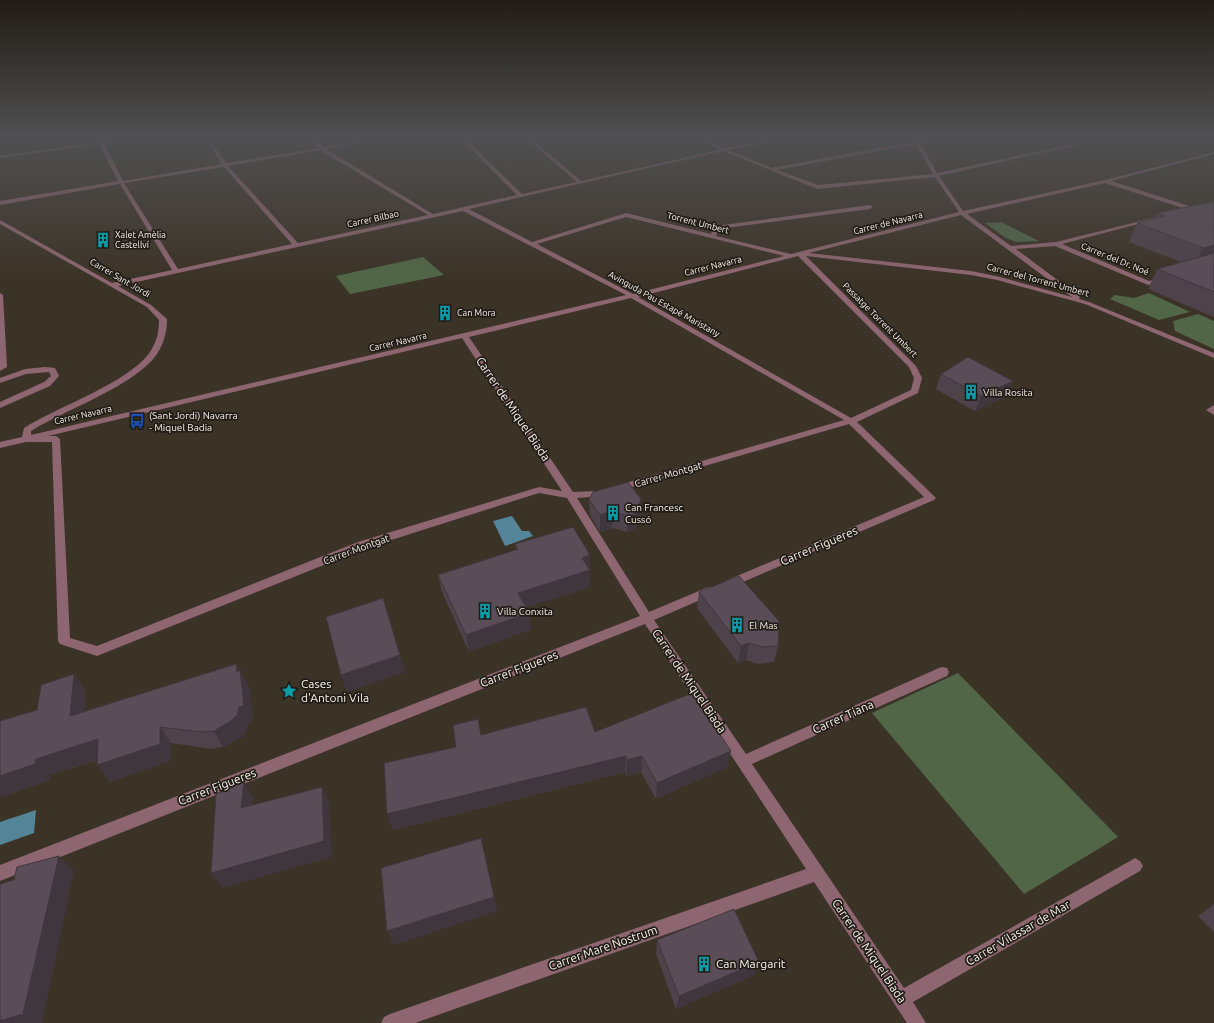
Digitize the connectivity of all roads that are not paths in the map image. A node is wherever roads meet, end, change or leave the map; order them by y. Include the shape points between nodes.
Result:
1 (121, 182) edge
2 (117, 183) edge
3 (241, 183) edge
4 (378, 183) edge
5 (508, 183) edge
6 (581, 183) edge
7 (806, 183) edge
8 (856, 183) edge
9 (942, 183) edge
10 (1097, 183) edge
11 (1110, 183) edge
12 (521, 196) junction
13 (0, 203) edge
14 (1202, 205) edge
15 (870, 207) dead end
16 (464, 209) junction
17 (1190, 209) junction
18 (962, 214) junction
19 (433, 216) junction
20 (1214, 216) edge
21 (0, 222) edge
22 (712, 236) junction
23 (532, 244) junction
24 (1056, 244) junction
25 (296, 245) junction
26 (1009, 248) junction
27 (800, 254) junction
28 (791, 256) junction
29 (176, 271) junction
30 (1170, 277) edge
31 (112, 284) junction
32 (0, 295) edge
33 (632, 296) junction
34 (1087, 303) junction
35 (465, 337) junction
36 (1214, 356) edge
37 (0, 369) edge
38 (0, 381) edge
39 (0, 405) edge
40 (1214, 408) edge
41 (1214, 412) edge
42 (851, 421) junction
43 (56, 435) junction
44 (26, 439) junction
45 (0, 445) edge
46 (570, 495) junction
47 (647, 618) junction
48 (943, 672) dead end
49 (743, 762) junction
50 (1135, 866) dead end
51 (0, 873) edge
52 (817, 873) junction
53 (901, 999) junction
54 (390, 1023) edge
55 (917, 1023) edge

1 - 29 street
2 - 13 street
3 - 25 street
4 - 19 street
5 - 12 street
6 - 12 street, Carrer Bilbao
7 - 8 street via 817,187
9 - 18 street
10 - 18 street, Carrer de Navarra
11 - 17 street
12 - 16 street, Carrer Bilbao
14 - 17 street
15 - 22 street via 716,228
16 - 19 street, Carrer Bilbao
16 - 23 street, Avinguda Pau Estapé Maristany
17 - 20 street
17 - 24 street
18 - 26 street
18 - 27 street, Carrer de Navarra
19 - 25 street, Carrer Bilbao
21 - 31 street, Carrer Sant Jordi
22 - 23 street, Torrent Umbert via 626,215
22 - 28 street, Torrent Umbert
23 - 33 street, Avinguda Pau Estapé Maristany
24 - 26 street
24 - 30 street, Carrer del Dr. Noé via 1148,283
25 - 29 street, Carrer Bilbao
26 - 34 street
27 - 28 street, Carrer Navarra
27 - 34 street, Carrer del Torrent Umbert via 971,273
27 - 42 street, Passatge Torrent Umbert via 912,366 918,378 915,391
28 - 33 street, Carrer Navarra
29 - 31 street, Carrer Bilbao
31 - 44 street, Carrer Sant Jordi via 149,306 163,319 161,338 150,359 121,381 40,420 27,430
32 - 37 street via 3,367
33 - 35 street, Carrer Navarra
33 - 42 street, Avinguda Pau Estapé Maristany
34 - 36 street, Carrer del Torrent Umbert
35 - 43 street, Carrer Navarra
35 - 46 street, Carrer de Miquel Biada
38 - 39 street via 34,369 52,370 55,376 47,384
40 - 41 street via 1210,410
42 - 46 street, Carrer Montgat via 598,494
42 - 47 street, Carrer Figueres via 931,498
43 - 44 street
43 - 46 street, Carrer Montgat via 64,641 97,651 362,545 540,490
44 - 45 street
46 - 47 street, Carrer de Miquel Biada
47 - 49 street, Carrer de Miquel Biada
47 - 51 street, Carrer Figueres
48 - 49 street, Carrer Tiana
49 - 52 street, Carrer de Miquel Biada
50 - 53 street, Carrer Vilassar de Mar
52 - 53 street, Carrer de Miquel Biada
52 - 54 street, Carrer Mare Nostrum
53 - 55 street, Carrer de Miquel Biada

